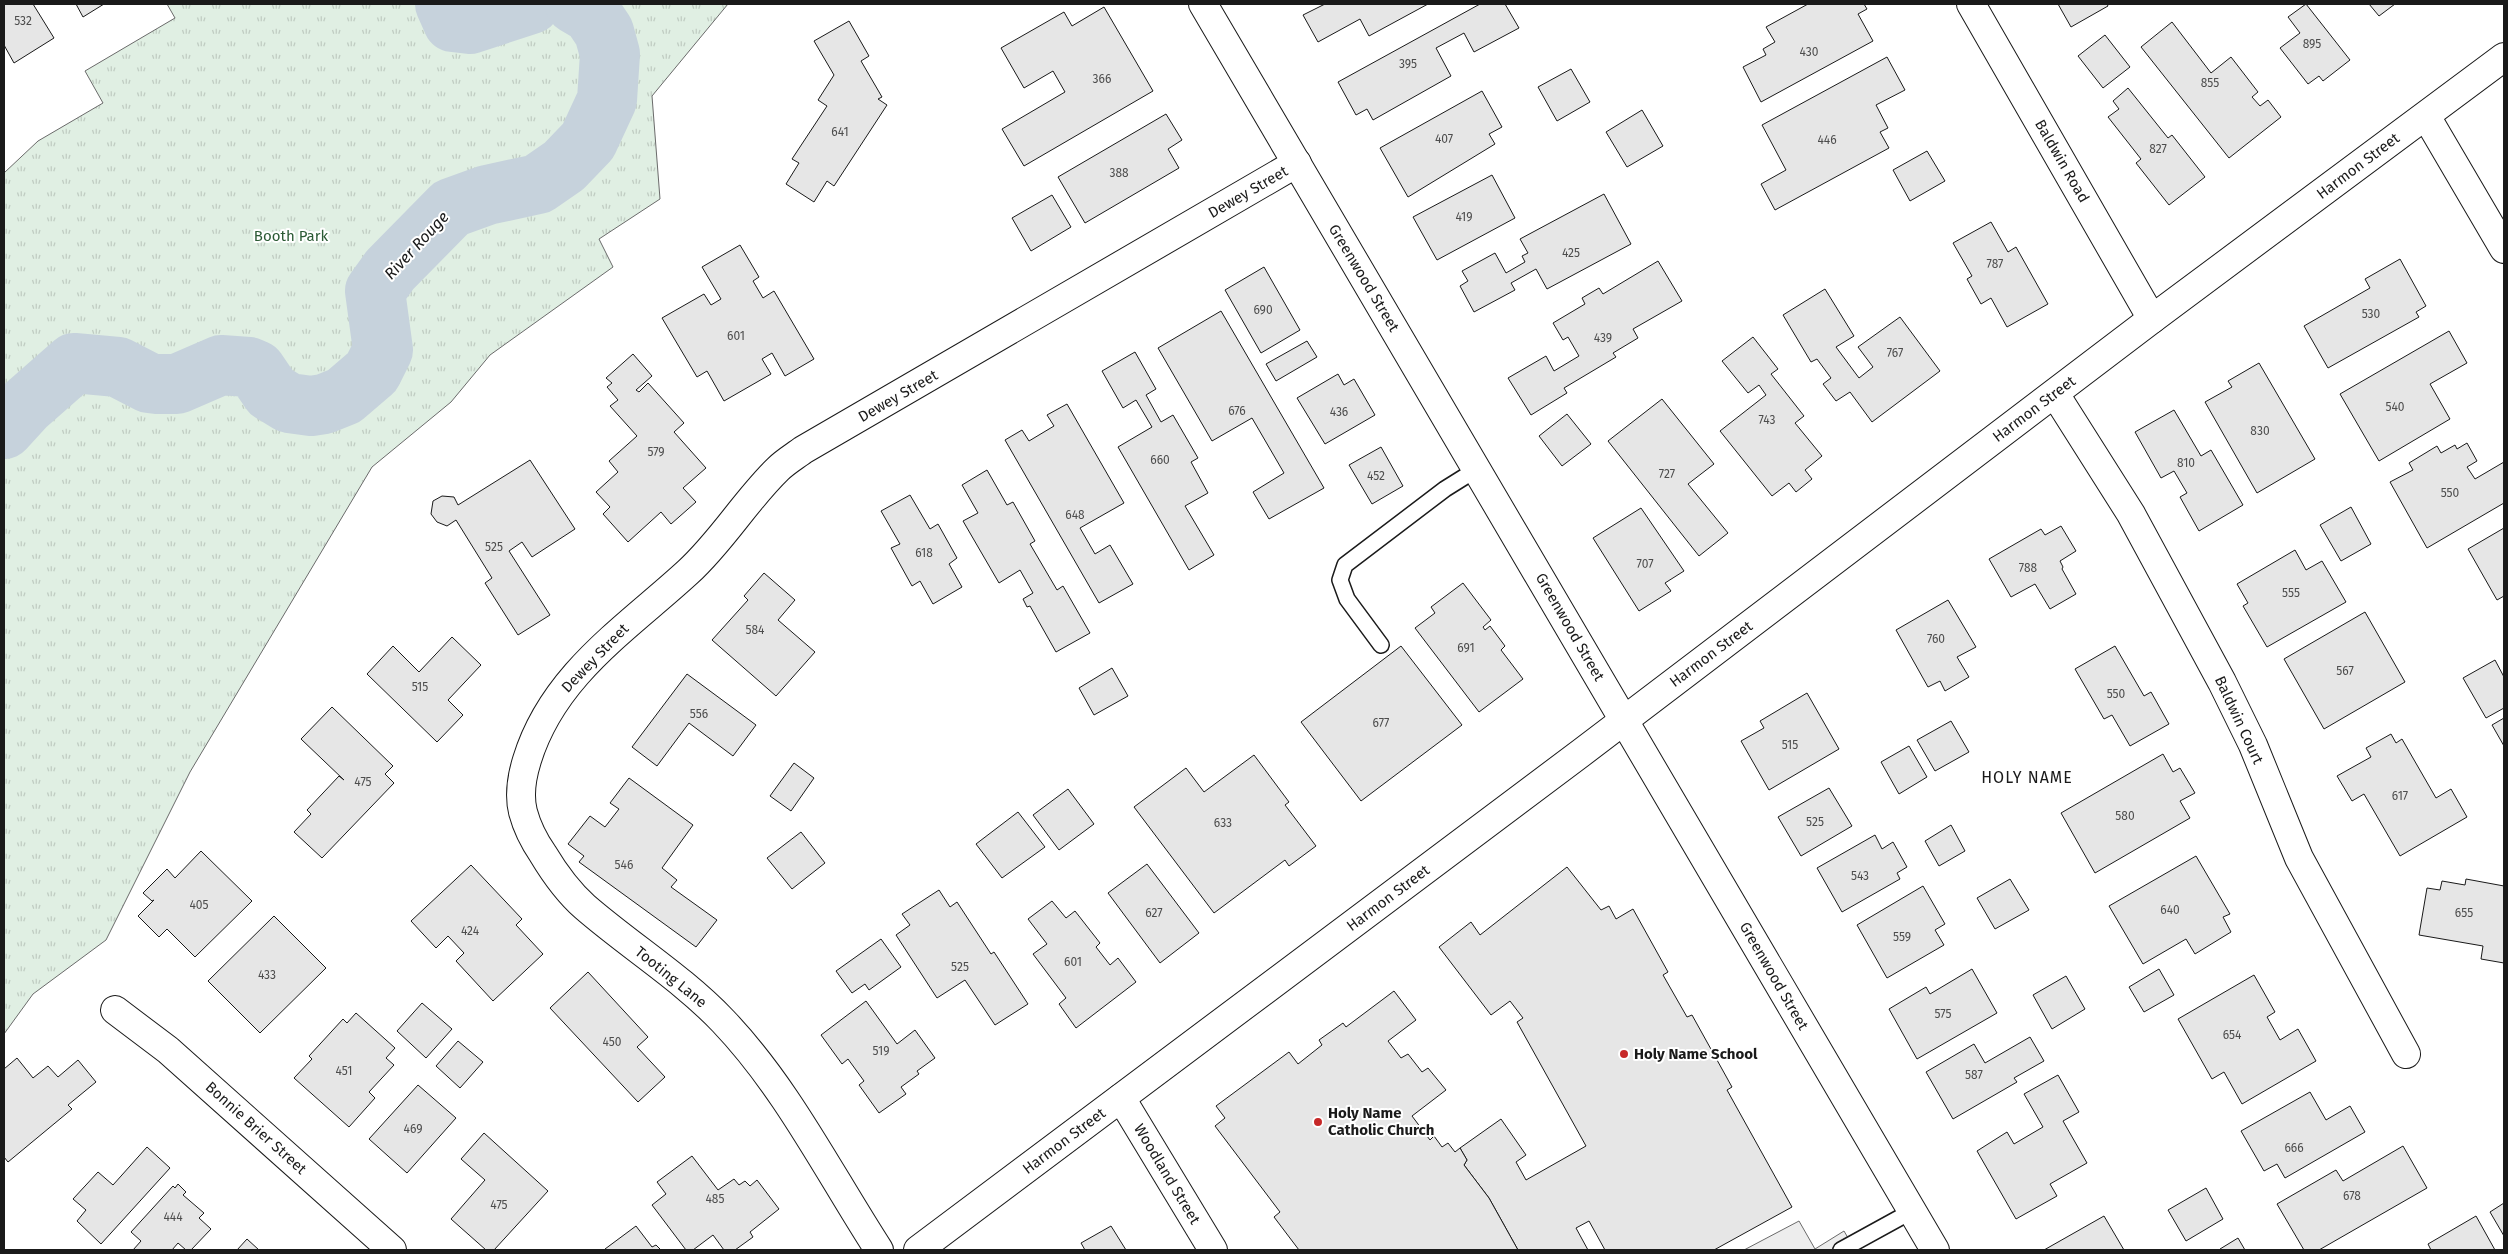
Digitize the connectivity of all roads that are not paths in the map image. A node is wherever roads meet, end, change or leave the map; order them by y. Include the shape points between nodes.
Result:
1 (1203, 4) edge
2 (1971, 4) edge
3 (2504, 57) edge
4 (2426, 116) junction
5 (1297, 164) junction
6 (2504, 249) edge
7 (2152, 319) junction
8 (2055, 394) junction
9 (1477, 469) junction
10 (1381, 645) dead end
11 (556, 699) joint
12 (1623, 720) junction
13 (115, 1010) dead end
14 (2406, 1054) dead end
15 (1121, 1098) junction
16 (1912, 1211) junction
17 (392, 1250) edge
18 (879, 1250) edge
19 (918, 1250) edge
20 (1213, 1250) edge
21 (1841, 1250) edge
22 (1935, 1250) edge

1 - 5 street, Greenwood Street
2 - 7 street, Baldwin Road
3 - 4 street, Harmon Street
4 - 6 street
4 - 7 street, Harmon Street
5 - 9 street, Greenwood Street
5 - 11 street, Dewey Street via 803,450 779,467 718,543 610,639
7 - 8 street, Harmon Street
8 - 12 street, Harmon Street
8 - 14 street, Baldwin Court via 2131,514 2217,673 2253,745 2299,858
9 - 10 lane via 1445,489 1345,565 1340,580 1347,598
9 - 12 street, Greenwood Street
11 - 18 street, Tooting Lane via 541,722 523,772 522,809 532,836 564,886 584,906 699,997 752,1054
12 - 15 street, Harmon Street
12 - 16 street, Greenwood Street
13 - 17 street, Bonnie Brier Street via 168,1050
15 - 19 street, Harmon Street
15 - 20 street, Woodland Street
16 - 21 lane
16 - 22 street, Greenwood Street

